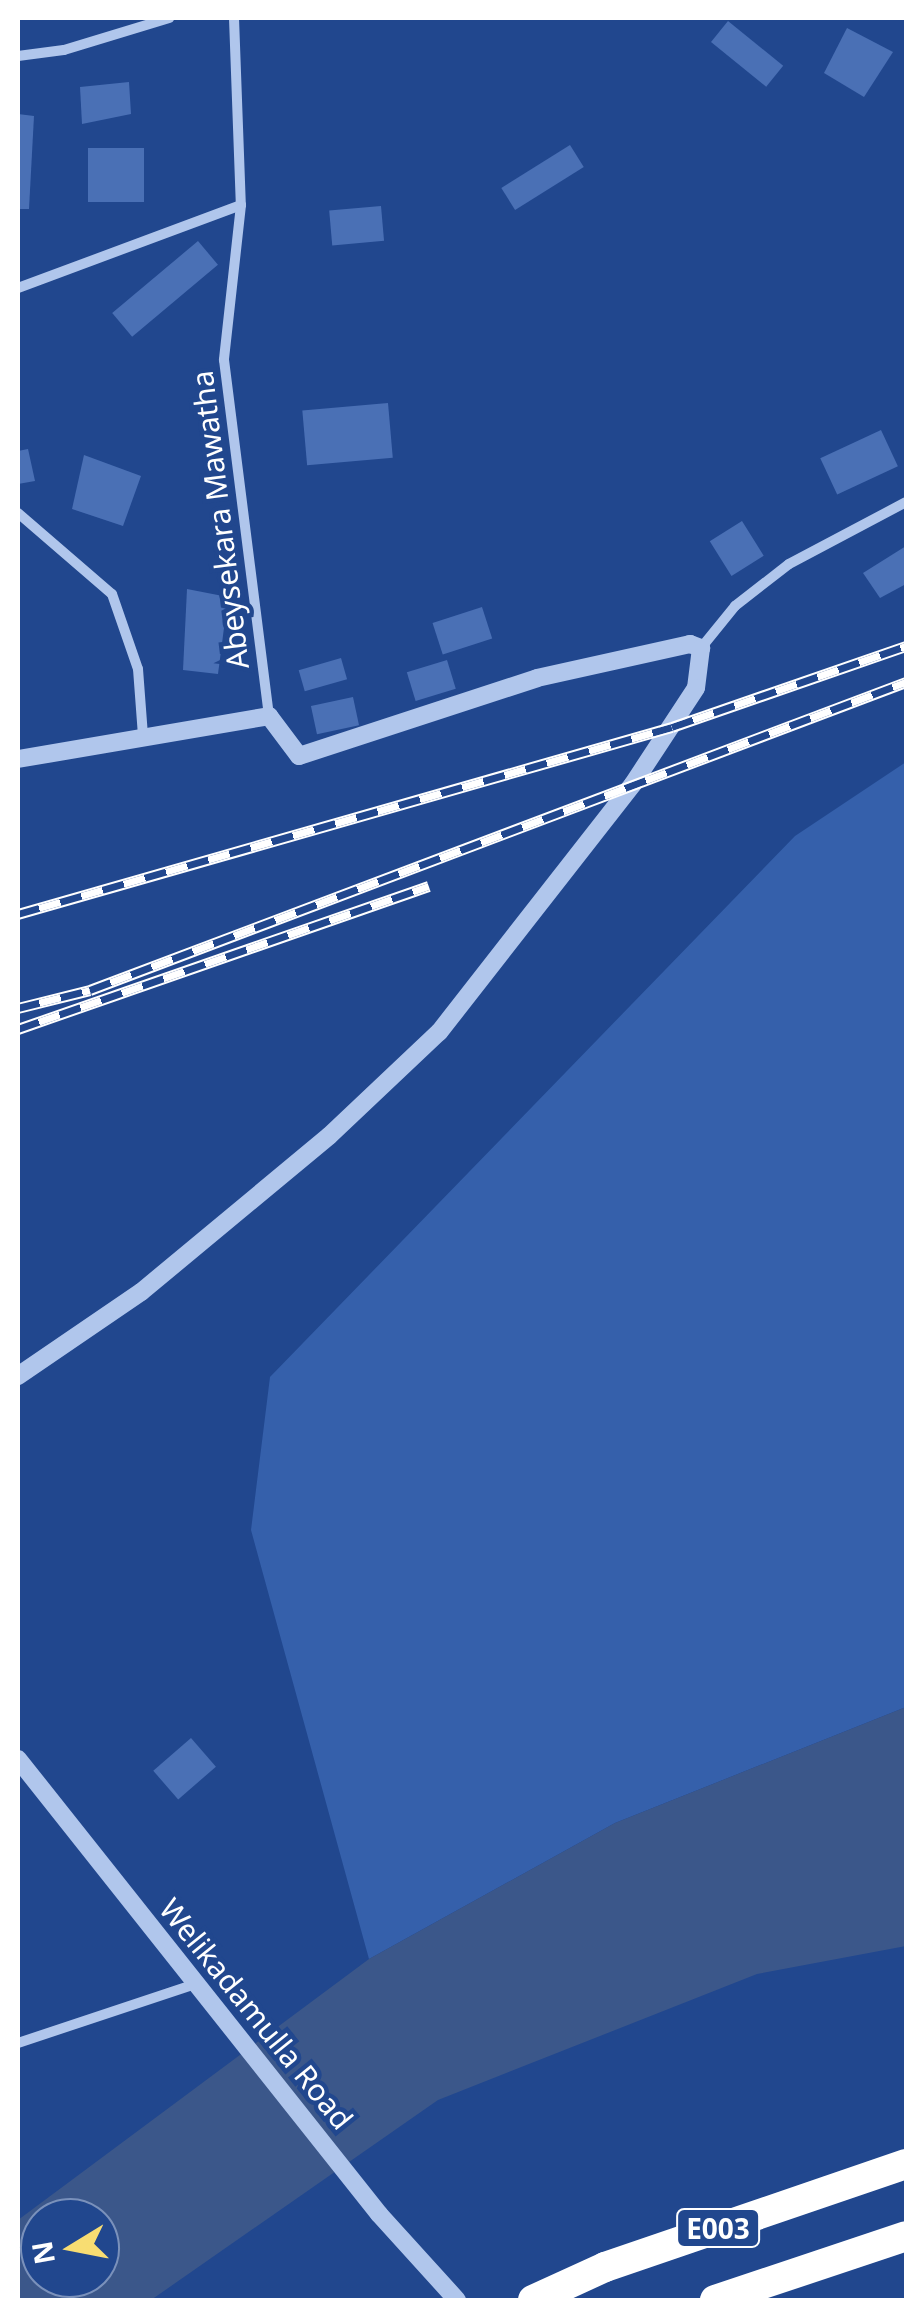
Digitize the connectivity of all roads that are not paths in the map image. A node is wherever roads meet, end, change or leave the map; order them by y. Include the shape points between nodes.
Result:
1 (170, 18) edge
2 (234, 18) edge
3 (18, 56) edge
4 (241, 205) junction
5 (18, 288) edge
6 (906, 502) edge
7 (18, 513) edge
8 (702, 648) junction
9 (269, 716) junction
10 (143, 735) junction
11 (18, 759) edge
12 (18, 1376) edge
13 (18, 1758) edge
14 (195, 1984) junction
15 (18, 2043) edge
16 (906, 2164) edge
17 (906, 2236) edge
18 (457, 2300) edge
19 (534, 2300) edge
20 (716, 2300) edge

1 - 3 street via 64,50
2 - 4 street, Abeysekara Mawatha
4 - 5 street
4 - 9 street, Abeysekara Mawatha via 224,360
6 - 8 street via 788,564 735,606
7 - 10 street via 112,594 138,669
8 - 9 street via 690,644 537,678 299,756
8 - 12 street via 696,688 633,784 439,1032 329,1136 140,1292
9 - 10 street
10 - 11 street
13 - 14 street, Welikadamulla Road
14 - 15 street
14 - 18 street, Welikadamulla Road via 379,2214
16 - 19 highway, E003 via 604,2267
17 - 20 highway, E003

